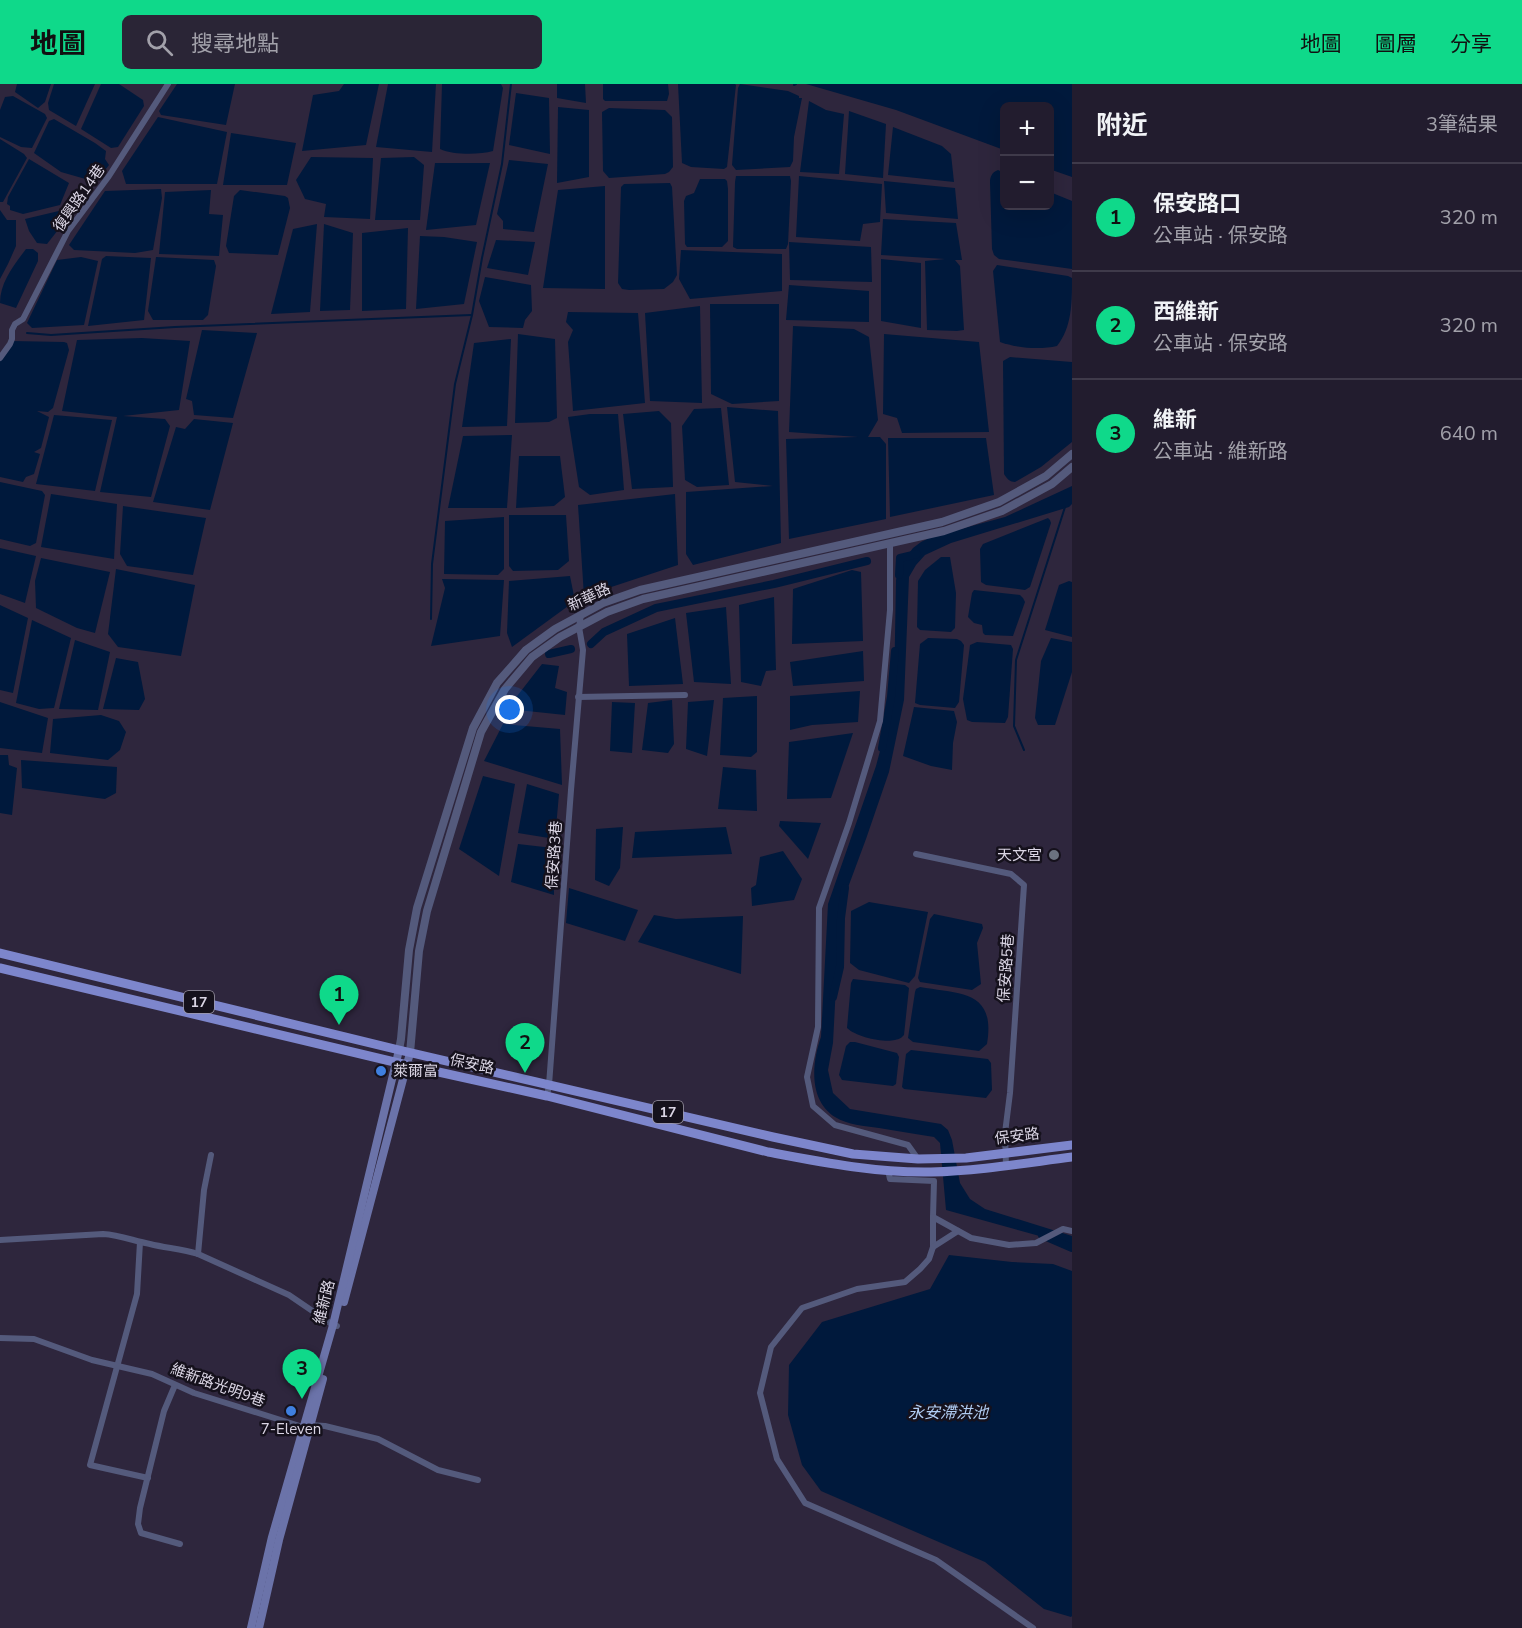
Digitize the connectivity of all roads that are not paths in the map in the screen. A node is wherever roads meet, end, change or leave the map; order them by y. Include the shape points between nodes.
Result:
1 (168, 84) edge
2 (0, 358) edge
3 (1072, 454) edge
4 (1072, 467) edge
5 (890, 543) junction
6 (581, 615) junction
7 (579, 627) junction
8 (685, 695) dead end
9 (578, 697) junction
10 (916, 854) dead end
11 (0, 953) edge
12 (0, 968) edge
13 (399, 1050) junction
14 (410, 1053) junction
15 (396, 1062) junction
16 (407, 1065) junction
17 (549, 1085) junction
18 (547, 1096) junction
19 (1072, 1145) edge
20 (1005, 1153) junction
21 (211, 1155) dead end
22 (1072, 1157) edge
23 (918, 1159) junction
24 (1006, 1166) junction
25 (888, 1170) junction
26 (933, 1217) junction
27 (958, 1231) junction
28 (1072, 1231) edge
29 (0, 1240) edge
30 (140, 1242) junction
31 (933, 1247) junction
32 (198, 1254) junction
33 (335, 1325) junction
34 (0, 1338) edge
35 (117, 1366) junction
36 (175, 1385) junction
37 (307, 1426) junction
38 (148, 1478) junction
39 (478, 1480) dead end
40 (180, 1544) dead end
41 (251, 1628) edge
42 (259, 1628) edge
43 (1033, 1628) edge

1 - 2 street, 復興路14巷 via 68,231
3 - 6 street, 新華路 via 1046,476 999,502 942,522 640,590
4 - 5 street, 新華路 via 1052,484 1002,511 944,531
5 - 7 street, 新華路 via 643,599
5 - 23 street via 890,610 880,721 819,908 818,1027 807,1077 813,1106 835,1125 908,1145
6 - 7 street, 保安路3巷
6 - 13 street, 新華路 via 526,650 497,683 473,728 417,908
7 - 9 street, 保安路3巷 via 583,650
7 - 14 street, 新華路 via 532,657 505,689 482,732 427,910 419,951
8 - 9 street
9 - 17 street, 保安路3巷
10 - 20 street, 保安路5巷 via 1011,874 1024,885
11 - 13 main road, 保安路 / 17
12 - 15 main road, 保安路 / 17
13 - 14 main road, 保安路 / 17
13 - 15 main road, 維新路
14 - 16 main road, 維新路
14 - 17 main road, 保安路 / 17
15 - 16 main road, 保安路 / 17
15 - 33 main road, 維新路
16 - 18 main road, 保安路 / 17
16 - 33 main road, 維新路
17 - 18 street, 保安路3巷
17 - 23 main road, 保安路 / 17 via 841,1151
18 - 25 main road, 保安路 / 17 via 768,1152
19 - 20 main road, 保安路 / 17
20 - 23 main road, 保安路 / 17
20 - 24 street, 保安路5巷
21 - 32 street
22 - 24 main road, 保安路 / 17
24 - 25 main road, 保安路 / 17 via 941,1172
25 - 26 street via 890,1179 934,1181
26 - 27 street
26 - 31 street
27 - 28 street via 971,1238 1009,1245 1036,1243 1063,1229
27 - 31 street
29 - 30 street via 103,1234
30 - 32 street
30 - 35 street via 137,1294
31 - 43 street via 929,1259 905,1282 857,1289 802,1308 771,1347 760,1393 777,1459 805,1503 936,1560
32 - 33 street via 289,1295
33 - 37 main road, 維新路
34 - 35 street, 維新路光明9巷 via 34,1339
35 - 36 street, 維新路光明9巷 via 152,1374
35 - 38 street via 90,1465
36 - 37 street, 維新路光明9巷
36 - 38 street via 164,1411
37 - 39 street, 維新路光明9巷 via 378,1438 438,1470
37 - 41 main road, 維新路 via 272,1537
37 - 42 main road, 維新路
38 - 40 street via 138,1524 141,1533

